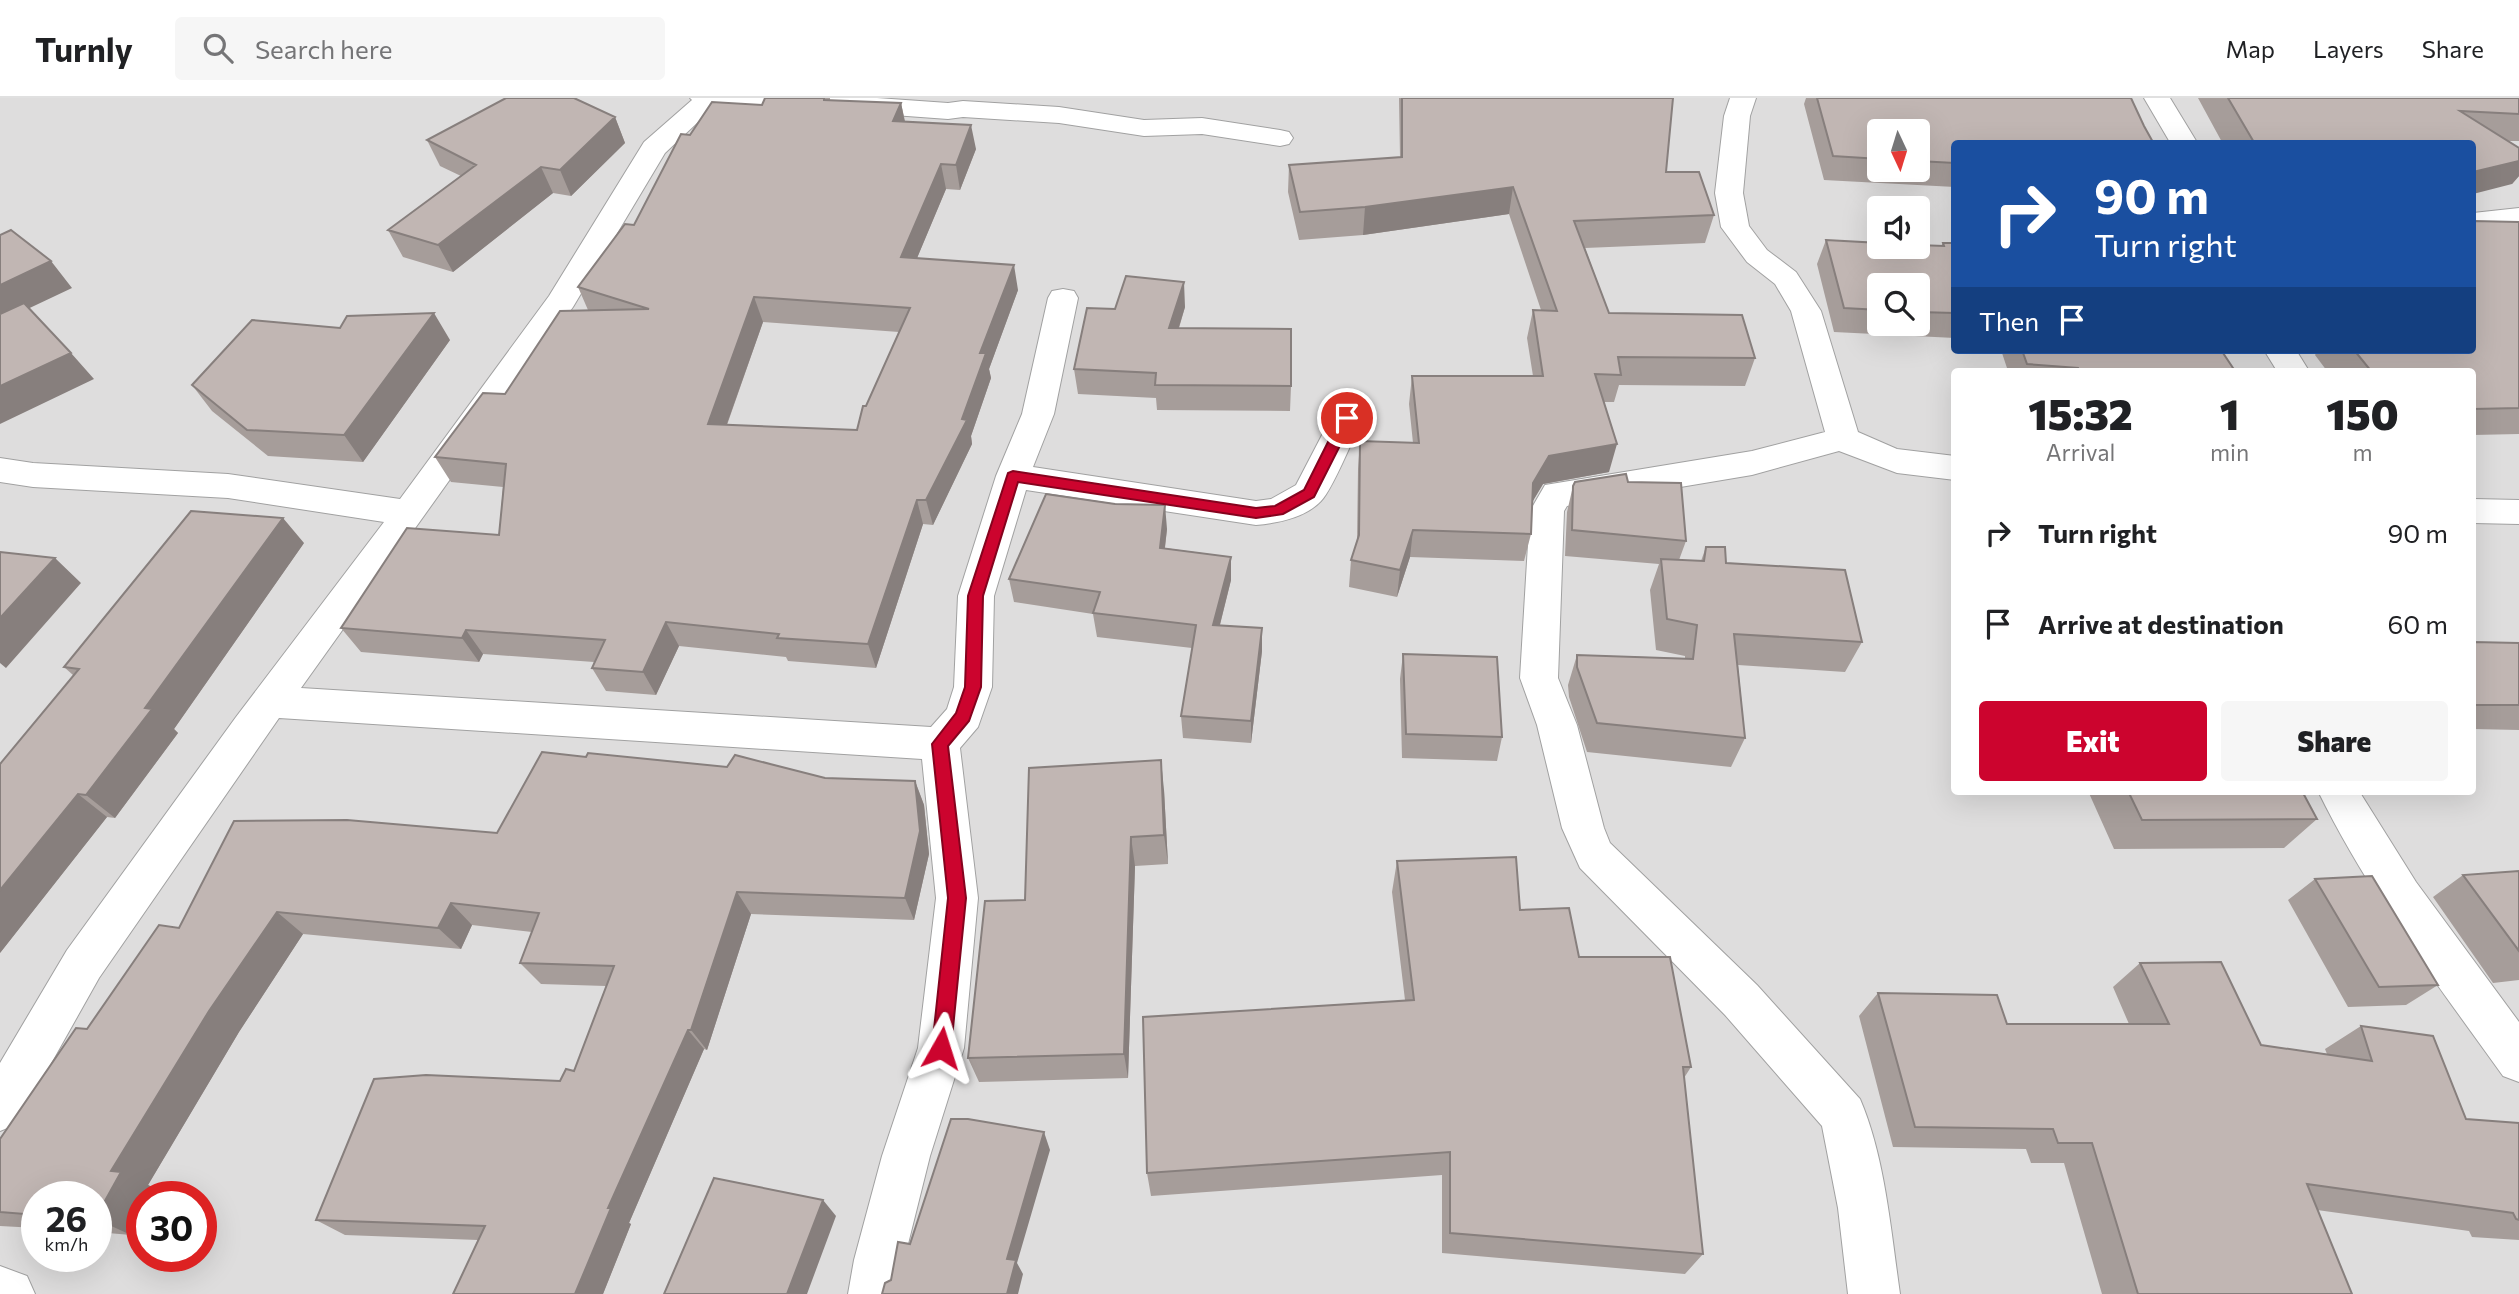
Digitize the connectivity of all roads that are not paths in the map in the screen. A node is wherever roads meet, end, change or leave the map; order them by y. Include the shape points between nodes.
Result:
1 (703, 98) edge
2 (987, 98) edge
3 (1743, 98) edge
4 (2157, 98) edge
5 (708, 99) edge
6 (962, 109) junction
7 (1280, 138) dead end
8 (2183, 140) edge
9 (2519, 217) edge
10 (2476, 221) edge
11 (1063, 298) dead end
12 (1347, 418) dead end
13 (1843, 439) junction
14 (1951, 468) edge
15 (0, 470) edge
16 (1013, 476) junction
17 (2476, 510) edge
18 (2519, 512) edge
19 (409, 513) junction
20 (269, 702) junction
21 (940, 744) junction
22 (2341, 795) edge
23 (2519, 1060) edge
24 (0, 1108) edge
25 (0, 1292) edge
26 (9, 1294) edge
27 (874, 1294) edge
28 (1874, 1294) edge

1 - 5 street
2 - 6 street
3 - 13 street via 1729,193 1735,227 1757,256 1786,278 1806,311
4 - 8 street
5 - 6 street
5 - 19 street via 654,148 562,300
6 - 7 street via 1059,115 1144,128 1202,126
9 - 10 street
11 - 16 street via 1038,414
12 - 16 street via 1309,494 1278,511 1256,513
13 - 14 street via 1872,455 1906,465
13 - 28 street via 1752,463 1557,494 1547,511 1539,678 1595,855 1741,1000 1843,1115 1863,1209
15 - 19 street via 228,486
16 - 21 street via 976,596 973,687 964,716
17 - 18 street
19 - 20 street
20 - 21 street
20 - 24 street via 83,964
21 - 27 street via 957,898 941,1048 906,1156
22 - 23 street via 2421,925
25 - 26 street

